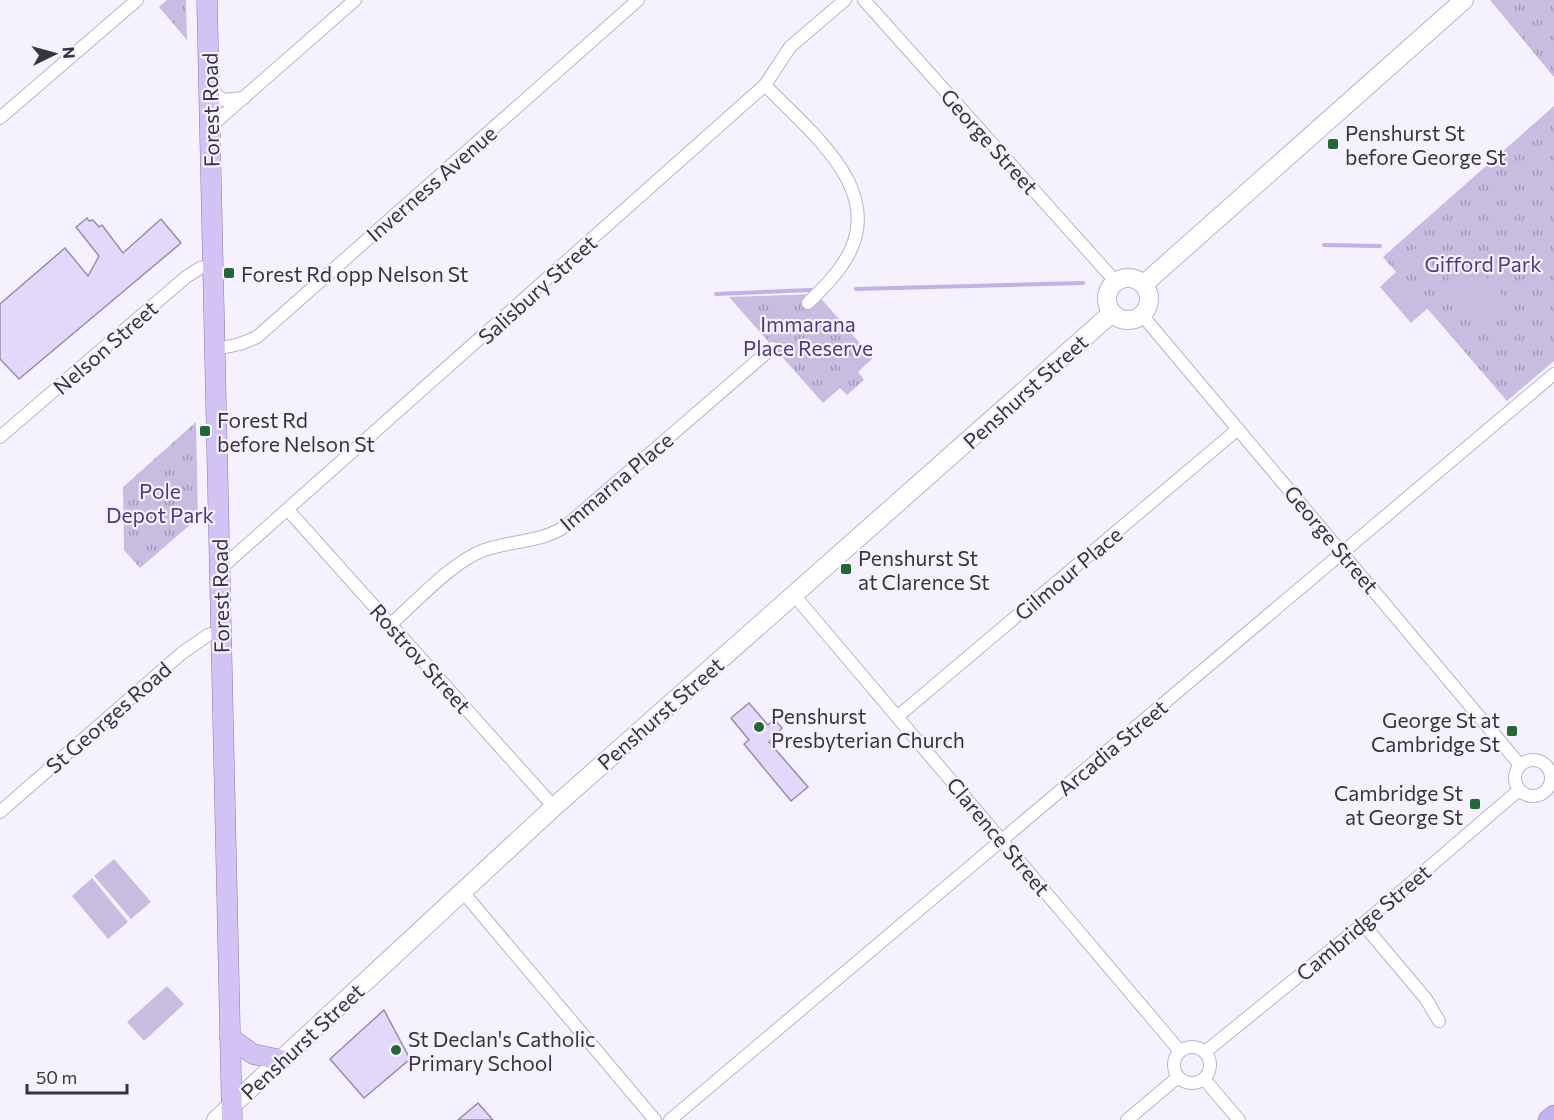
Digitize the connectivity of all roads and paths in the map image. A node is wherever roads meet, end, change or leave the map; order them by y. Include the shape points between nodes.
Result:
1 (137, 0) edge
2 (207, 0) edge
3 (355, 0) edge
4 (638, 0) edge
5 (844, 0) edge
6 (864, 0) edge
7 (1464, 0) edge
8 (765, 85) junction
9 (209, 88) junction
10 (244, 98) junction
11 (0, 118) edge
12 (210, 127) junction
13 (213, 265) junction
14 (1115, 281) junction
15 (1144, 284) junction
16 (808, 303) dead end
17 (1113, 313) junction
18 (1142, 315) junction
19 (772, 348) dead end
20 (216, 349) junction
21 (1554, 374) edge
22 (1238, 429) junction
23 (0, 437) edge
24 (288, 510) junction
25 (1342, 551) junction
26 (220, 569) junction
27 (794, 595) junction
28 (391, 624) junction
29 (221, 631) junction
30 (897, 717) junction
31 (1550, 762) edge
32 (1520, 765) junction
33 (1518, 790) junction
34 (1550, 796) edge
35 (554, 807) junction
36 (0, 812) edge
37 (1002, 839) junction
38 (462, 891) junction
39 (1363, 924) junction
40 (1439, 1021) dead end
41 (230, 1038) junction
42 (1179, 1050) junction
43 (1205, 1052) junction
44 (281, 1060) junction
45 (1178, 1077) junction
46 (1204, 1079) junction
47 (232, 1113) edge
48 (1554, 1116) edge
49 (216, 1120) edge
50 (655, 1120) edge
51 (670, 1120) edge
52 (1126, 1120) edge
53 (1239, 1120) edge
54 (1549, 1120) edge

1 - 11 street
2 - 9 main road, Forest Road
3 - 10 street
4 - 20 street, Inverness Avenue via 257,337
5 - 8 street, Salisbury Street via 790,47
6 - 14 street, George Street
7 - 15 main road
8 - 16 street via 841,166 856,198 857,224 850,250 842,265
8 - 24 street, Salisbury Street
9 - 10 street via 224,100
9 - 12 main road, Forest Road
10 - 12 street
12 - 13 main road, Forest Road
13 - 20 main road, Forest Road
13 - 23 street, Nelson Street via 186,277
14 - 15 main road via 1127,277
14 - 17 main road via 1107,293
15 - 18 main road via 1149,303
17 - 18 main road via 1131,320
17 - 27 main road, Penshurst Street
18 - 22 street, George Street
19 - 28 street, Immarna Place via 561,530 474,555
20 - 26 main road, Forest Road
21 - 25 street, Arcadia Street
22 - 25 street, George Street
22 - 30 street, Gilmour Place
24 - 26 street, Salisbury Street
24 - 28 street, Rostrov Street
25 - 32 street, George Street
25 - 37 street, Arcadia Street
26 - 29 main road, Forest Road
27 - 30 street, Clarence Street
27 - 35 main road, Penshurst Street
28 - 35 street, Rostrov Street
29 - 36 street, St Georges Road via 208,634 182,652
29 - 41 main road, Forest Road
30 - 37 street, Clarence Street
31 - 32 street via 1532,760
31 - 34 street
32 - 33 street via 1515,780
33 - 34 street via 1534,797
33 - 39 street, Cambridge Street
35 - 38 main road, Penshurst Street
37 - 42 street, Clarence Street
37 - 51 street, Arcadia Street
38 - 44 main road, Penshurst Street
38 - 50 street
39 - 40 street via 1426,999
39 - 43 street, Cambridge Street
41 - 44 main road via 254,1054
41 - 47 main road, Forest Road
42 - 43 street via 1190,1046
42 - 45 street via 1173,1066
43 - 46 street via 1210,1069
44 - 47 main road, Penshurst Street
45 - 46 street via 1187,1083
45 - 52 street
46 - 53 street
47 - 49 main road, Penshurst Street
48 - 54 highway

